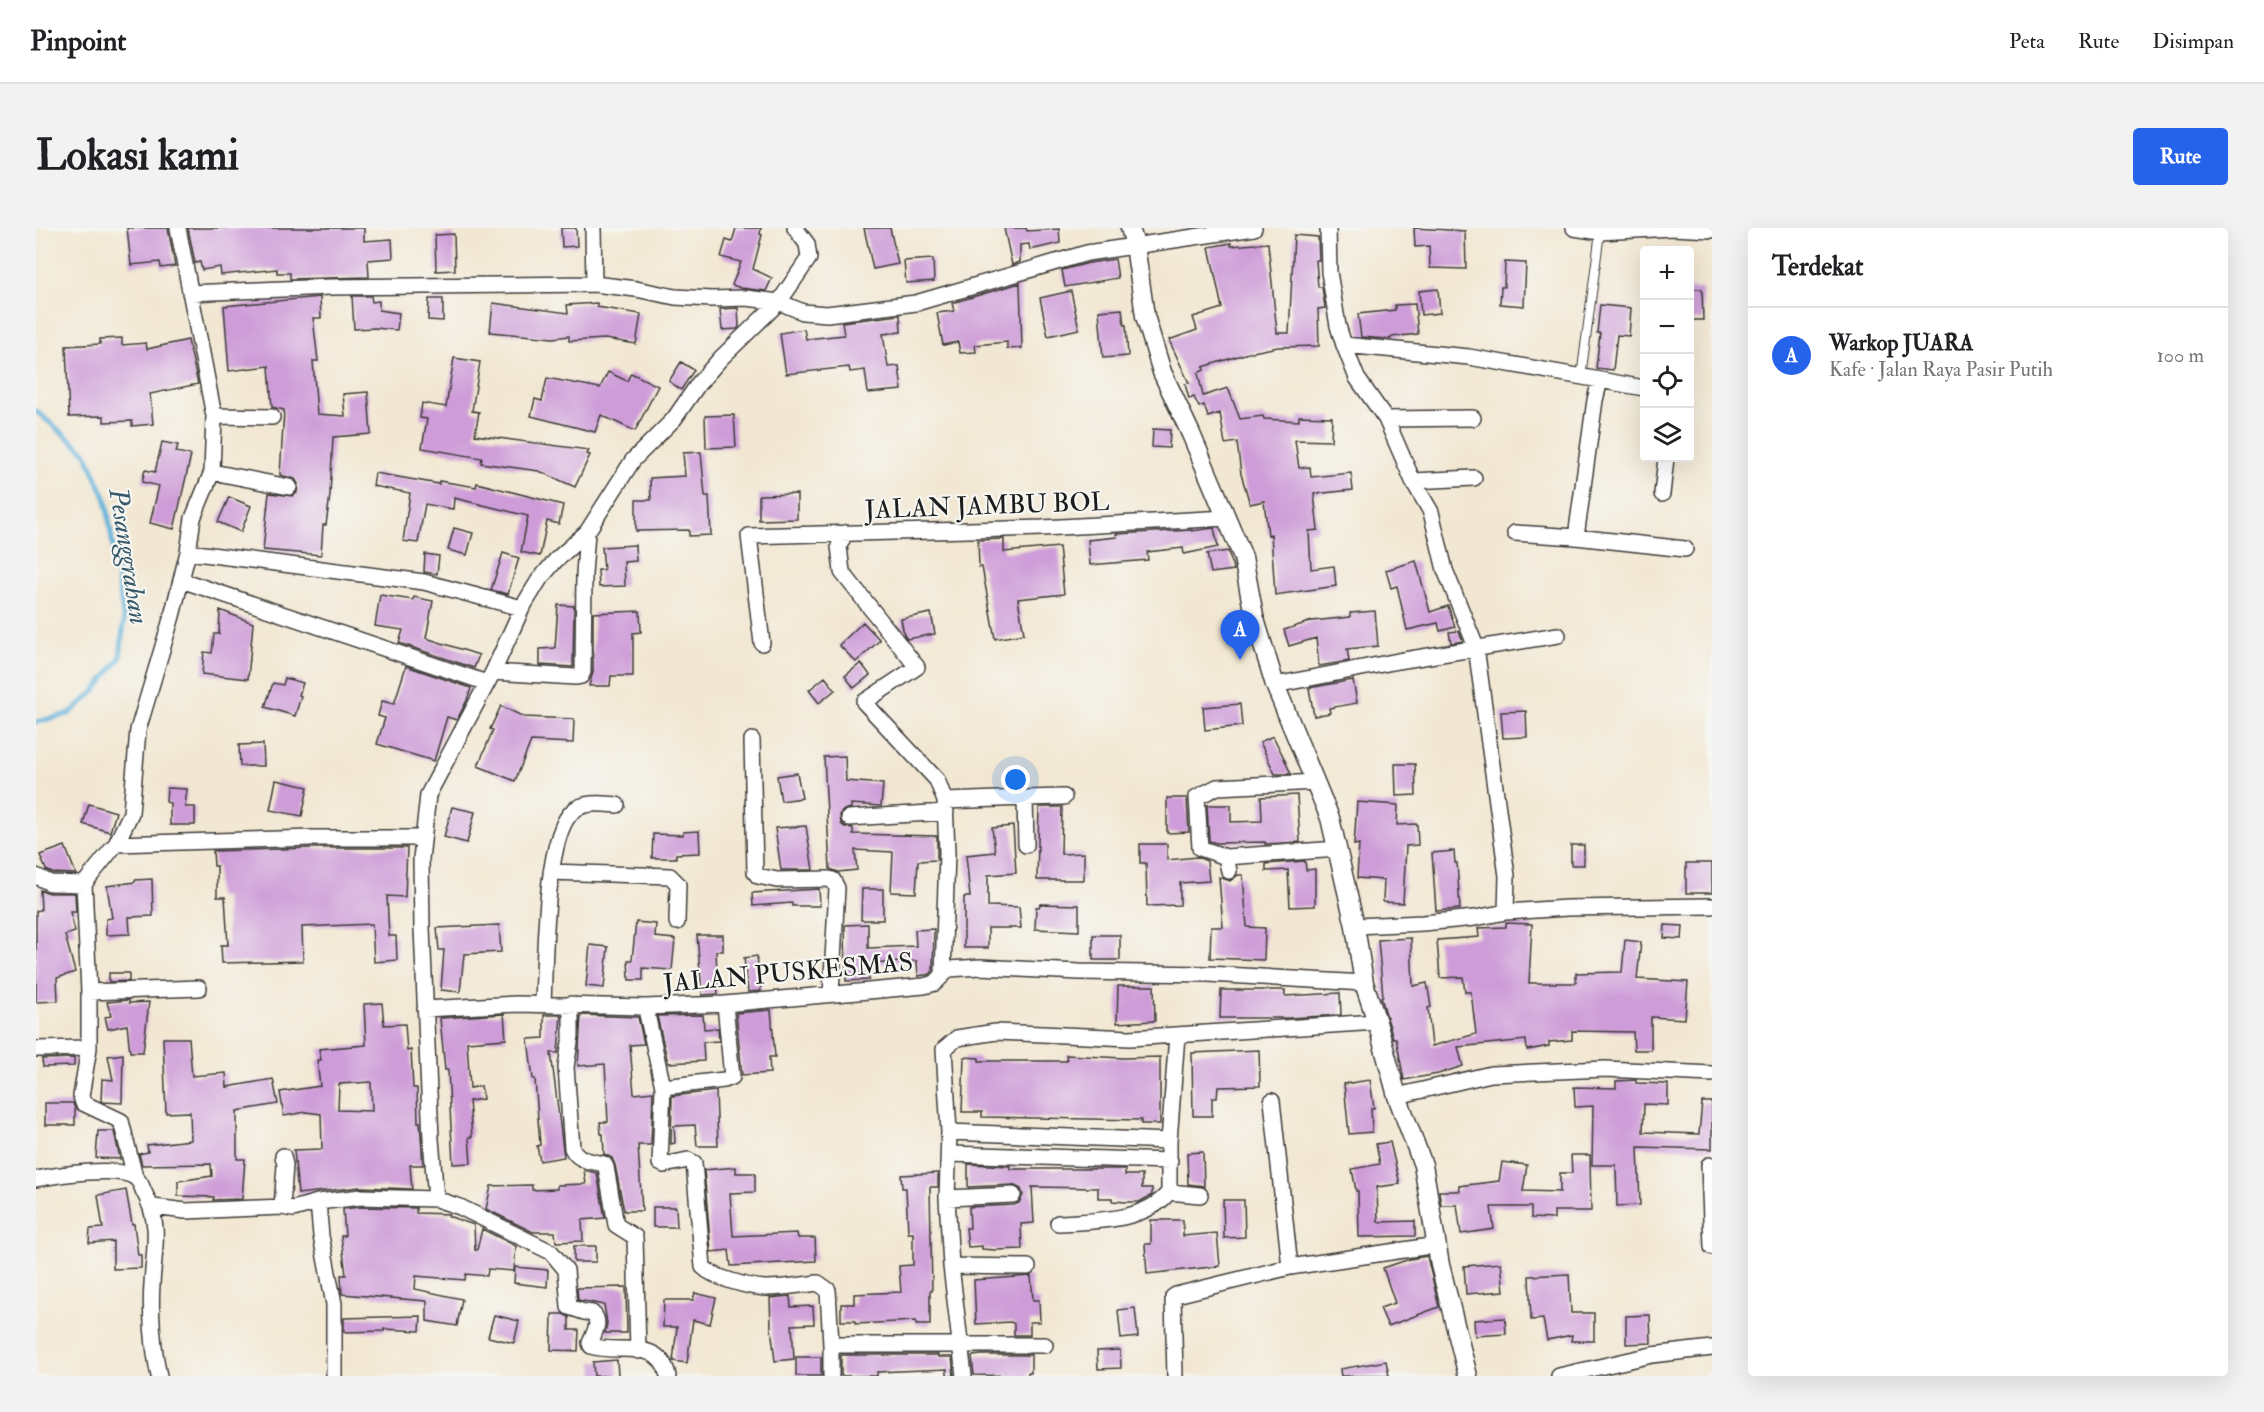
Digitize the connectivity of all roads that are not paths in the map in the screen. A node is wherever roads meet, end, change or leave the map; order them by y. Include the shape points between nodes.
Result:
1 (177, 228) edge
2 (593, 228) edge
3 (795, 228) edge
4 (1254, 228) edge
5 (1328, 228) edge
6 (1575, 228) edge
7 (1712, 230) edge
8 (1600, 232) junction
9 (1133, 236) edge
10 (594, 284) junction
11 (190, 293) junction
12 (779, 302) junction
13 (1344, 345) junction
14 (1581, 377) junction
15 (1600, 380) junction
16 (1640, 387) edge
17 (214, 416) junction
18 (272, 417) dead end
19 (1473, 418) dead end
20 (1386, 419) junction
21 (1666, 462) edge
22 (212, 472) junction
23 (1474, 478) dead end
24 (1413, 481) junction
25 (289, 487) dead end
26 (1662, 494) dead end
27 (1227, 518) junction
28 (587, 532) junction
29 (845, 533) junction
30 (1515, 533) dead end
31 (1576, 537) junction
32 (1685, 549) dead end
33 (188, 552) junction
34 (181, 580) junction
35 (522, 608) junction
36 (1558, 635) dead end
37 (762, 643) dead end
38 (1476, 647) junction
39 (490, 678) junction
40 (1275, 685) junction
41 (752, 740) dead end
42 (1316, 782) junction
43 (1064, 797) dead end
44 (1025, 798) junction
45 (617, 805) dead end
46 (945, 806) junction
47 (849, 818) dead end
48 (423, 838) junction
49 (116, 844) junction
50 (1026, 845) dead end
51 (1338, 849) junction
52 (551, 872) junction
53 (36, 876) edge
54 (84, 884) junction
55 (1712, 906) edge
56 (1506, 912) junction
57 (677, 922) dead end
58 (1355, 926) junction
59 (943, 975) junction
60 (1364, 983) junction
61 (199, 988) dead end
62 (90, 992) junction
63 (831, 994) junction
64 (543, 1004) junction
65 (571, 1004) junction
66 (725, 1004) junction
67 (425, 1009) junction
68 (647, 1014) dead end
69 (1377, 1022) junction
70 (1177, 1035) junction
71 (89, 1048) junction
72 (36, 1049) edge
73 (1712, 1074) edge
74 (663, 1087) junction
75 (1397, 1096) junction
76 (1272, 1101) dead end
77 (949, 1132) junction
78 (1169, 1142) junction
79 (950, 1154) junction
80 (283, 1156) dead end
81 (1170, 1161) junction
82 (1709, 1165) dead end
83 (135, 1177) junction
84 (36, 1179) edge
85 (1169, 1192) junction
86 (1013, 1195) dead end
87 (1200, 1195) dead end
88 (947, 1198) junction
89 (436, 1200) junction
90 (318, 1202) junction
91 (153, 1207) junction
92 (282, 1207) junction
93 (1058, 1223) dead end
94 (1437, 1245) junction
95 (1712, 1247) edge
96 (951, 1266) junction
97 (1028, 1267) dead end
98 (1290, 1268) junction
99 (831, 1345) junction
100 (1045, 1346) dead end
101 (959, 1347) junction
102 (1712, 1348) edge
103 (638, 1350) junction
104 (159, 1376) edge
105 (334, 1376) edge
106 (668, 1376) edge
107 (831, 1376) edge
108 (964, 1376) edge
109 (1175, 1376) edge
110 (1468, 1376) edge
111 (1559, 1376) edge

1 - 11 street
2 - 10 street
3 - 12 street via 807,244 809,258
4 - 9 street
5 - 13 street via 1329,272
6 - 8 street
7 - 8 street
8 - 14 lane
9 - 12 street via 916,303 827,314 803,312
9 - 27 street via 1145,315 1162,372
10 - 11 street
10 - 12 street via 675,297
11 - 17 street
12 - 28 street via 721,358 674,419 633,460
13 - 14 street via 1469,357
13 - 20 street via 1357,378
14 - 15 street
15 - 16 street
15 - 31 street
17 - 18 street
17 - 22 street
19 - 20 street
20 - 24 street
21 - 26 street
22 - 25 street
22 - 33 street via 193,518
23 - 24 street
24 - 38 street via 1431,512 1445,570
27 - 29 street, JALAN JAMBU BOL
27 - 40 street via 1243,556 1254,616
28 - 35 street via 556,560
28 - 39 street via 584,672 575,677
29 - 37 street, JALAN JAMBU BOL via 749,536
29 - 46 street via 839,546 843,572 917,667 864,702 937,780
30 - 31 street
31 - 32 street
33 - 34 street
33 - 35 street via 424,582
34 - 39 street
34 - 49 street via 138,730 131,813
35 - 39 street
36 - 38 street
38 - 40 street
38 - 56 street via 1507,876
39 - 48 street via 428,795
40 - 42 street
41 - 63 street via 755,872 777,880 829,879 837,888
42 - 51 street
42 - 51 street via 1217,787 1197,797 1200,848 1227,864
43 - 44 street
44 - 46 street
44 - 50 street
45 - 52 street via 590,804 573,810 562,825
46 - 47 street
46 - 59 street
48 - 49 street
48 - 67 street
49 - 54 street
51 - 58 street
52 - 57 street via 670,876 678,884
52 - 64 street
53 - 54 street via 50,884
54 - 62 street
55 - 56 street
56 - 58 street via 1423,923
58 - 60 street
59 - 60 street, JALAN PUSKESMAS via 949,969 980,967
59 - 63 street, JALAN PUSKESMAS via 924,986
60 - 69 street
61 - 62 street
62 - 71 street
63 - 66 street, JALAN PUSKESMAS
64 - 65 street, JALAN PUSKESMAS
64 - 67 street, JALAN PUSKESMAS
65 - 66 street, JALAN PUSKESMAS
65 - 103 street via 566,1067 572,1148 581,1159 604,1164 616,1225 636,1237
66 - 74 street via 732,1077
67 - 89 street
68 - 74 street
69 - 70 street
69 - 75 street
70 - 77 street via 1130,1038 996,1032 957,1038 944,1048
70 - 78 street
71 - 72 street
71 - 83 street via 83,1103 121,1121
73 - 75 street via 1605,1070 1491,1074
74 - 99 street via 660,1163 694,1163 703,1267 725,1279 764,1288 823,1285 828,1290
75 - 94 street via 1423,1165
76 - 98 street
77 - 78 street
77 - 79 street
78 - 81 street
79 - 81 street
79 - 88 street
80 - 92 street
81 - 85 street
82 - 95 street
83 - 84 street via 109,1172 63,1173
83 - 91 street
85 - 87 street
85 - 93 street via 1161,1202 1119,1219
86 - 88 street
88 - 96 street
89 - 90 street via 361,1197
89 - 103 street via 459,1207 551,1252 566,1270 569,1307 596,1316 591,1346
90 - 92 street via 303,1208
90 - 105 street via 334,1304
91 - 92 street via 186,1211
91 - 104 street via 154,1356
94 - 98 street
94 - 110 street
96 - 97 street
96 - 101 street
98 - 109 street via 1173,1297
99 - 101 street
99 - 107 street
100 - 101 street
101 - 108 street
102 - 111 street via 1652,1355
103 - 106 street via 660,1358

